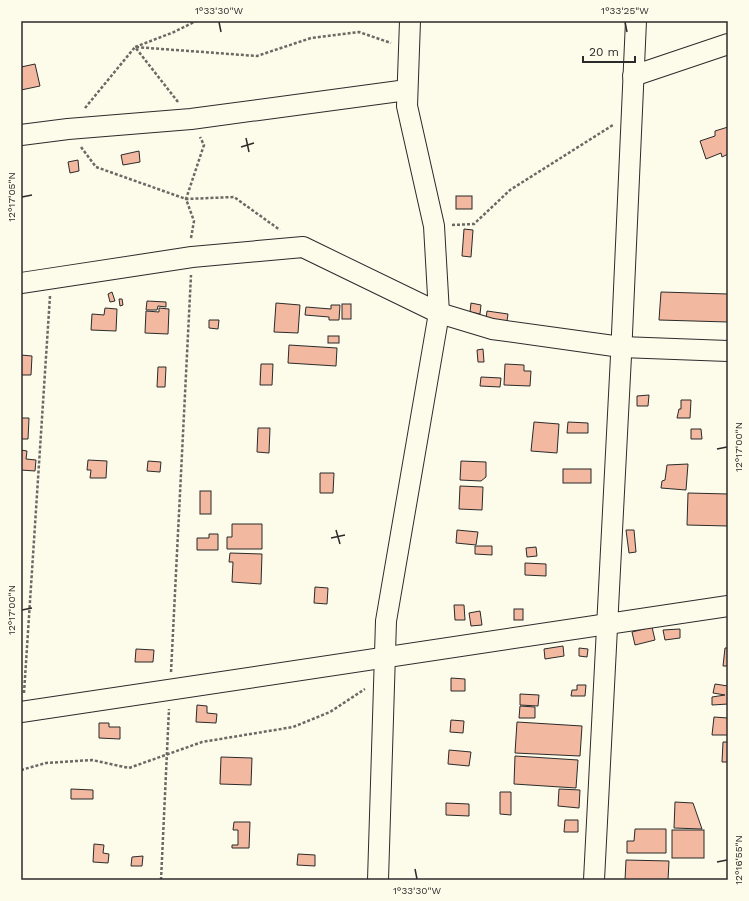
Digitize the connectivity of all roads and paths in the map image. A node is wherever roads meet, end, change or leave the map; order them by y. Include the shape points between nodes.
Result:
1 (410, 21) edge
2 (636, 21) edge
3 (728, 44) edge
4 (633, 76) junction
5 (407, 90) junction
6 (632, 113) junction
7 (21, 135) edge
8 (434, 226) junction
9 (192, 257) junction
10 (51, 278) junction
11 (21, 282) edge
12 (439, 313) junction
13 (621, 347) junction
14 (728, 351) edge
15 (728, 606) edge
16 (607, 624) junction
17 (384, 667) junction
18 (170, 690) junction
19 (22, 712) edge
20 (166, 754) junction
21 (21, 770) edge
22 (161, 880) edge
23 (378, 880) edge
24 (594, 880) edge

1 - 5 street
2 - 4 street
3 - 4 street
4 - 6 street
5 - 7 street via 191,119
5 - 8 street via 407,106
6 - 8 path via 510,190 474,224
6 - 13 street
8 - 12 street
9 - 10 street
9 - 12 street via 303,247
9 - 18 path
10 - 11 street
10 - 19 path
12 - 13 street via 492,329
12 - 17 street via 386,621
13 - 14 street
13 - 16 street
15 - 16 street
16 - 17 street
16 - 24 street
17 - 18 street
17 - 20 path via 330,712 293,727 202,742
17 - 23 street
18 - 19 street
18 - 20 path
20 - 21 path via 129,768 92,760 46,763
20 - 22 path

